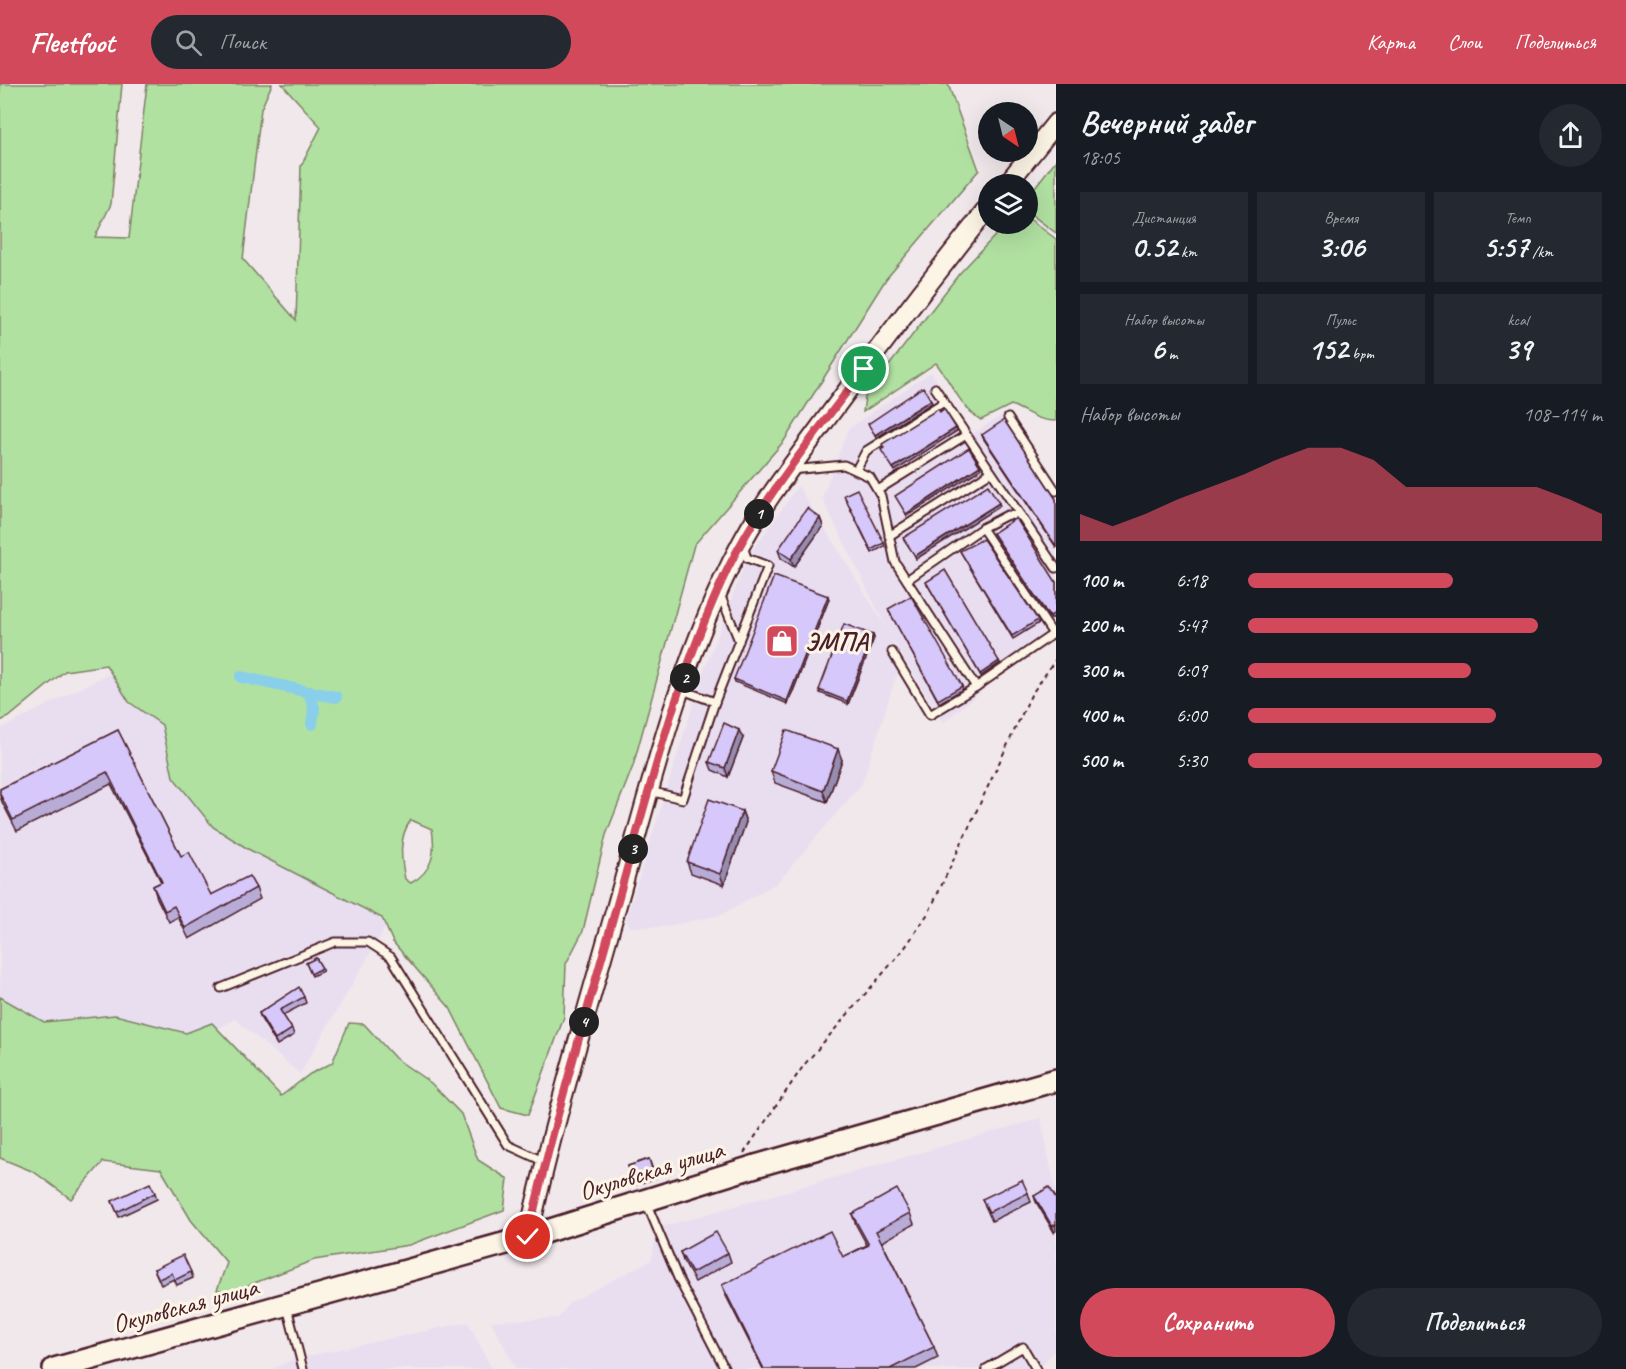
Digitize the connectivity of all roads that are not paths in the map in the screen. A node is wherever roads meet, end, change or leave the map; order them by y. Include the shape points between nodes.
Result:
1 (1056, 123) edge
2 (1015, 174) edge
3 (978, 221) edge
4 (935, 388) dead end
5 (944, 402) junction
6 (1008, 418) dead end
7 (966, 435) junction
8 (789, 470) junction
9 (856, 470) junction
10 (991, 472) junction
11 (878, 490) junction
12 (1056, 491) edge
13 (1021, 516) junction
14 (982, 528) junction
15 (890, 536) junction
16 (742, 542) junction
17 (1056, 568) edge
18 (907, 580) junction
19 (718, 590) junction
20 (1054, 633) edge
21 (740, 642) junction
22 (891, 652) dead end
23 (976, 687) junction
24 (680, 690) junction
25 (715, 702) junction
26 (650, 791) junction
27 (221, 988) dead end
28 (1056, 1080) edge
29 (545, 1162) junction
30 (645, 1200) junction
31 (528, 1237) junction
32 (286, 1305) junction
33 (54, 1369) edge
34 (303, 1369) edge
35 (725, 1369) edge
36 (986, 1369) edge
37 (1036, 1369) edge

1 - 2 main road
3 - 8 main road
4 - 5 lane
5 - 7 lane
5 - 9 lane via 866,452
6 - 12 lane
7 - 10 lane
7 - 11 lane
8 - 9 lane via 844,465
8 - 16 main road
9 - 11 lane via 870,477
10 - 13 lane
10 - 15 lane
11 - 15 lane
13 - 14 lane via 1006,515
13 - 17 lane
14 - 18 lane
14 - 20 lane
15 - 18 lane via 895,562
16 - 19 main road
16 - 21 lane via 747,558 768,566
18 - 23 lane
19 - 21 lane
19 - 24 main road
20 - 23 lane
21 - 25 lane
22 - 23 lane via 930,715
24 - 25 lane
24 - 26 main road
25 - 26 lane via 683,799
26 - 29 main road
27 - 29 lane via 335,942 368,942 391,957 508,1145
28 - 30 main road, Окуловская улица
29 - 31 main road
30 - 31 main road, Окуловская улица
30 - 35 lane via 678,1278
31 - 32 main road, Окуловская улица
32 - 33 main road, Окуловская улица
32 - 34 lane
36 - 37 lane via 1023,1347

